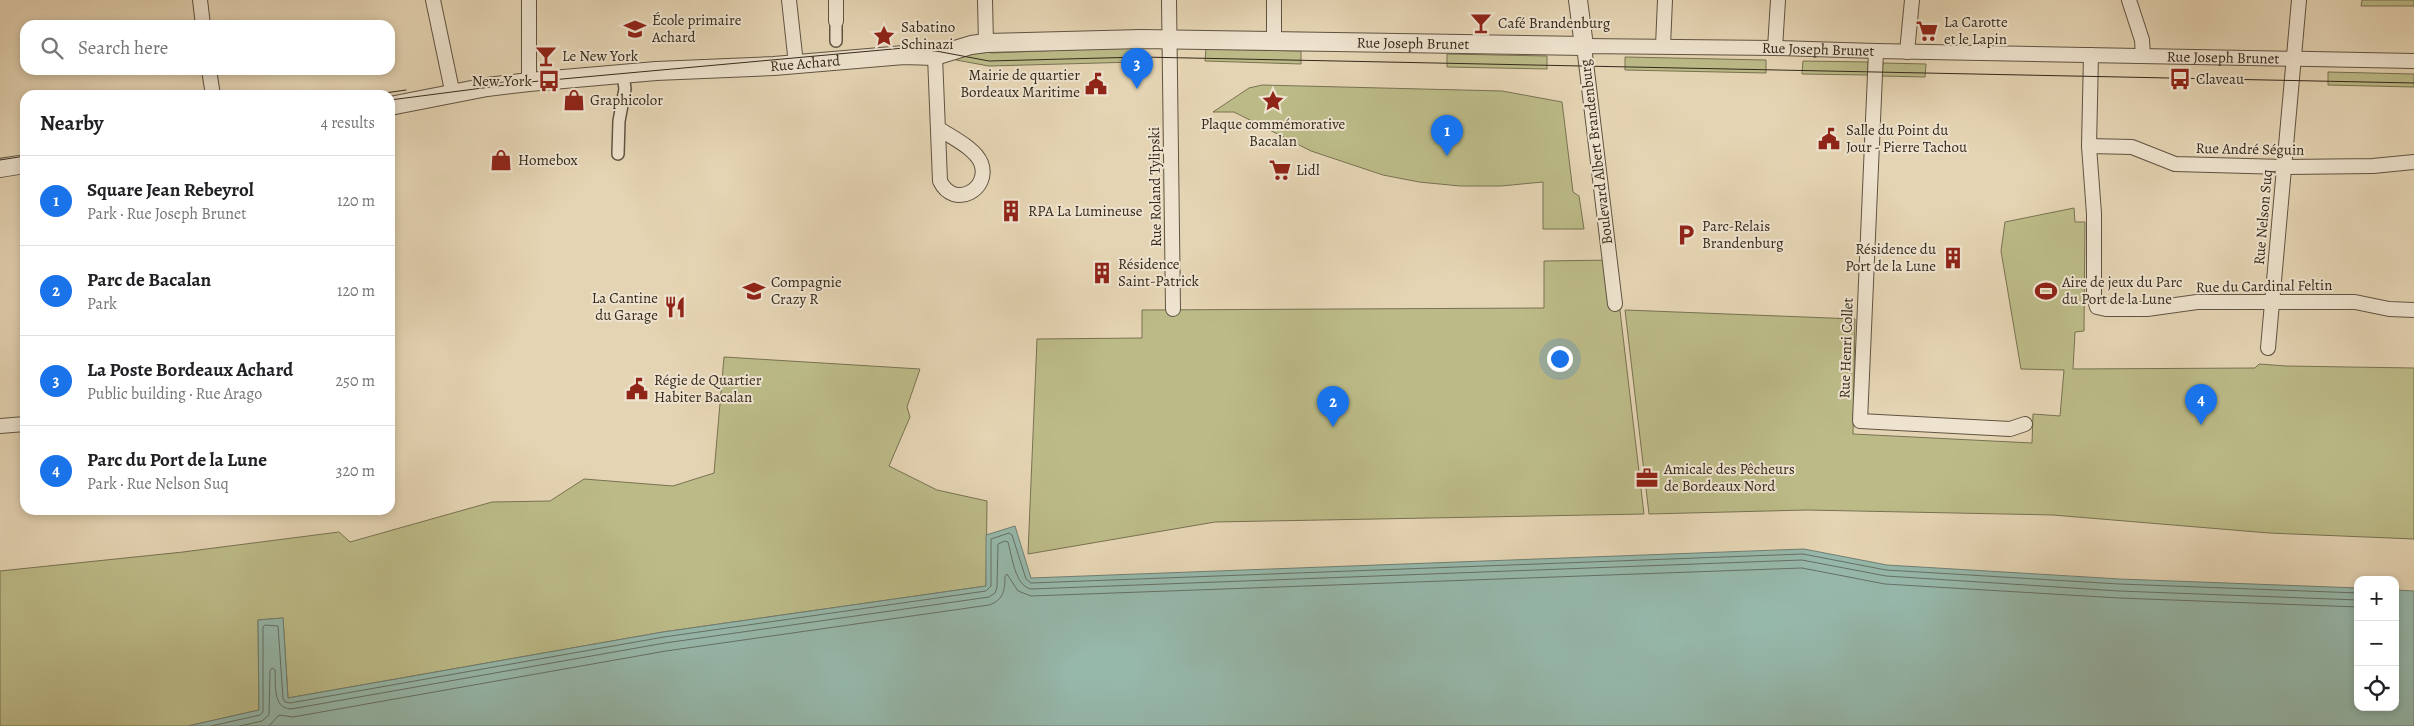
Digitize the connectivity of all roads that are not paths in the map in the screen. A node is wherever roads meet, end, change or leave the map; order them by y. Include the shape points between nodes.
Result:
1 (200, 0) edge
2 (433, 0) edge
3 (529, 0) edge
4 (789, 0) edge
5 (836, 0) edge
6 (985, 0) edge
7 (1169, 0) edge
8 (1274, 0) edge
9 (1578, 0) edge
10 (1665, 0) edge
11 (1778, 0) edge
12 (1912, 0) edge
13 (2129, 0) edge
14 (2299, 0) edge
15 (202, 20) edge
16 (836, 21) joint
17 (1170, 39) junction
18 (1221, 40) joint
19 (836, 42) dead end
20 (1274, 42) junction
21 (986, 43) junction
22 (1584, 46) junction
23 (1663, 46) junction
24 (1775, 48) junction
25 (1876, 52) junction
26 (1907, 52) junction
27 (2092, 55) junction
28 (936, 56) junction
29 (2143, 56) junction
30 (2294, 59) junction
31 (2414, 61) edge
32 (796, 64) junction
33 (623, 74) junction
34 (210, 75) edge
35 (529, 82) junction
36 (212, 90) edge
37 (453, 95) junction
38 (395, 105) edge
39 (938, 128) junction
40 (2089, 146) junction
41 (618, 154) dead end
42 (2414, 162) edge
43 (20, 165) edge
44 (2284, 167) junction
45 (0, 168) edge
46 (2272, 302) junction
47 (1615, 304) dead end
48 (1173, 309) dead end
49 (2414, 310) edge
50 (2268, 348) dead end
51 (20, 424) edge
52 (2025, 424) dead end
53 (0, 426) edge

1 - 15 street
2 - 37 street
3 - 35 street
4 - 32 street
5 - 16 street
6 - 21 street
7 - 17 street, Rue Roland Tylipski
8 - 20 street
9 - 22 street, Boulevard Albert Brandenburg
10 - 23 street
11 - 24 street
12 - 26 street
13 - 29 street via 2142,40
14 - 30 street, Rue Nelson Suq
16 - 19 street
17 - 18 street, Rue Achard
17 - 21 street, Rue Achard
17 - 48 street, Rue Roland Tylipski
18 - 20 street, Rue Joseph Brunet
20 - 22 street, Rue Joseph Brunet
21 - 28 street, Rue Achard
22 - 23 street, Rue Joseph Brunet
22 - 47 street, Boulevard Albert Brandenburg
23 - 24 street, Rue Joseph Brunet
24 - 25 street, Rue Joseph Brunet
25 - 26 street, Rue Joseph Brunet
25 - 52 street, Rue Henri Collet via 1860,421 2010,429
26 - 27 street, Rue Joseph Brunet
27 - 29 street, Rue Joseph Brunet
27 - 40 street, Rue du Cardinal Feltin
28 - 32 street, Rue Achard via 904,55
28 - 39 street
29 - 30 street, Rue Joseph Brunet
30 - 31 street, Rue Joseph Brunet
30 - 44 street, Rue Nelson Suq
32 - 33 street, Rue Achard
33 - 35 street, Rue Achard
33 - 41 street via 625,89 619,120
34 - 36 street
35 - 37 street, Rue Achard
37 - 38 street, Rue Achard
39 - 39 street via 974,154 981,163 979,185 972,192 950,194 944,189 940,181
40 - 44 street, Rue André Séguin via 2132,146 2175,164
40 - 46 street, Rue du Cardinal Feltin via 2094,214 2094,298 2097,307 2146,309 2197,302
42 - 44 street, Rue André Séguin
43 - 45 street
44 - 46 street, Rue Nelson Suq
46 - 49 street, Rue du Cardinal Feltin via 2355,302
46 - 50 street, Rue Nelson Suq
51 - 53 street

